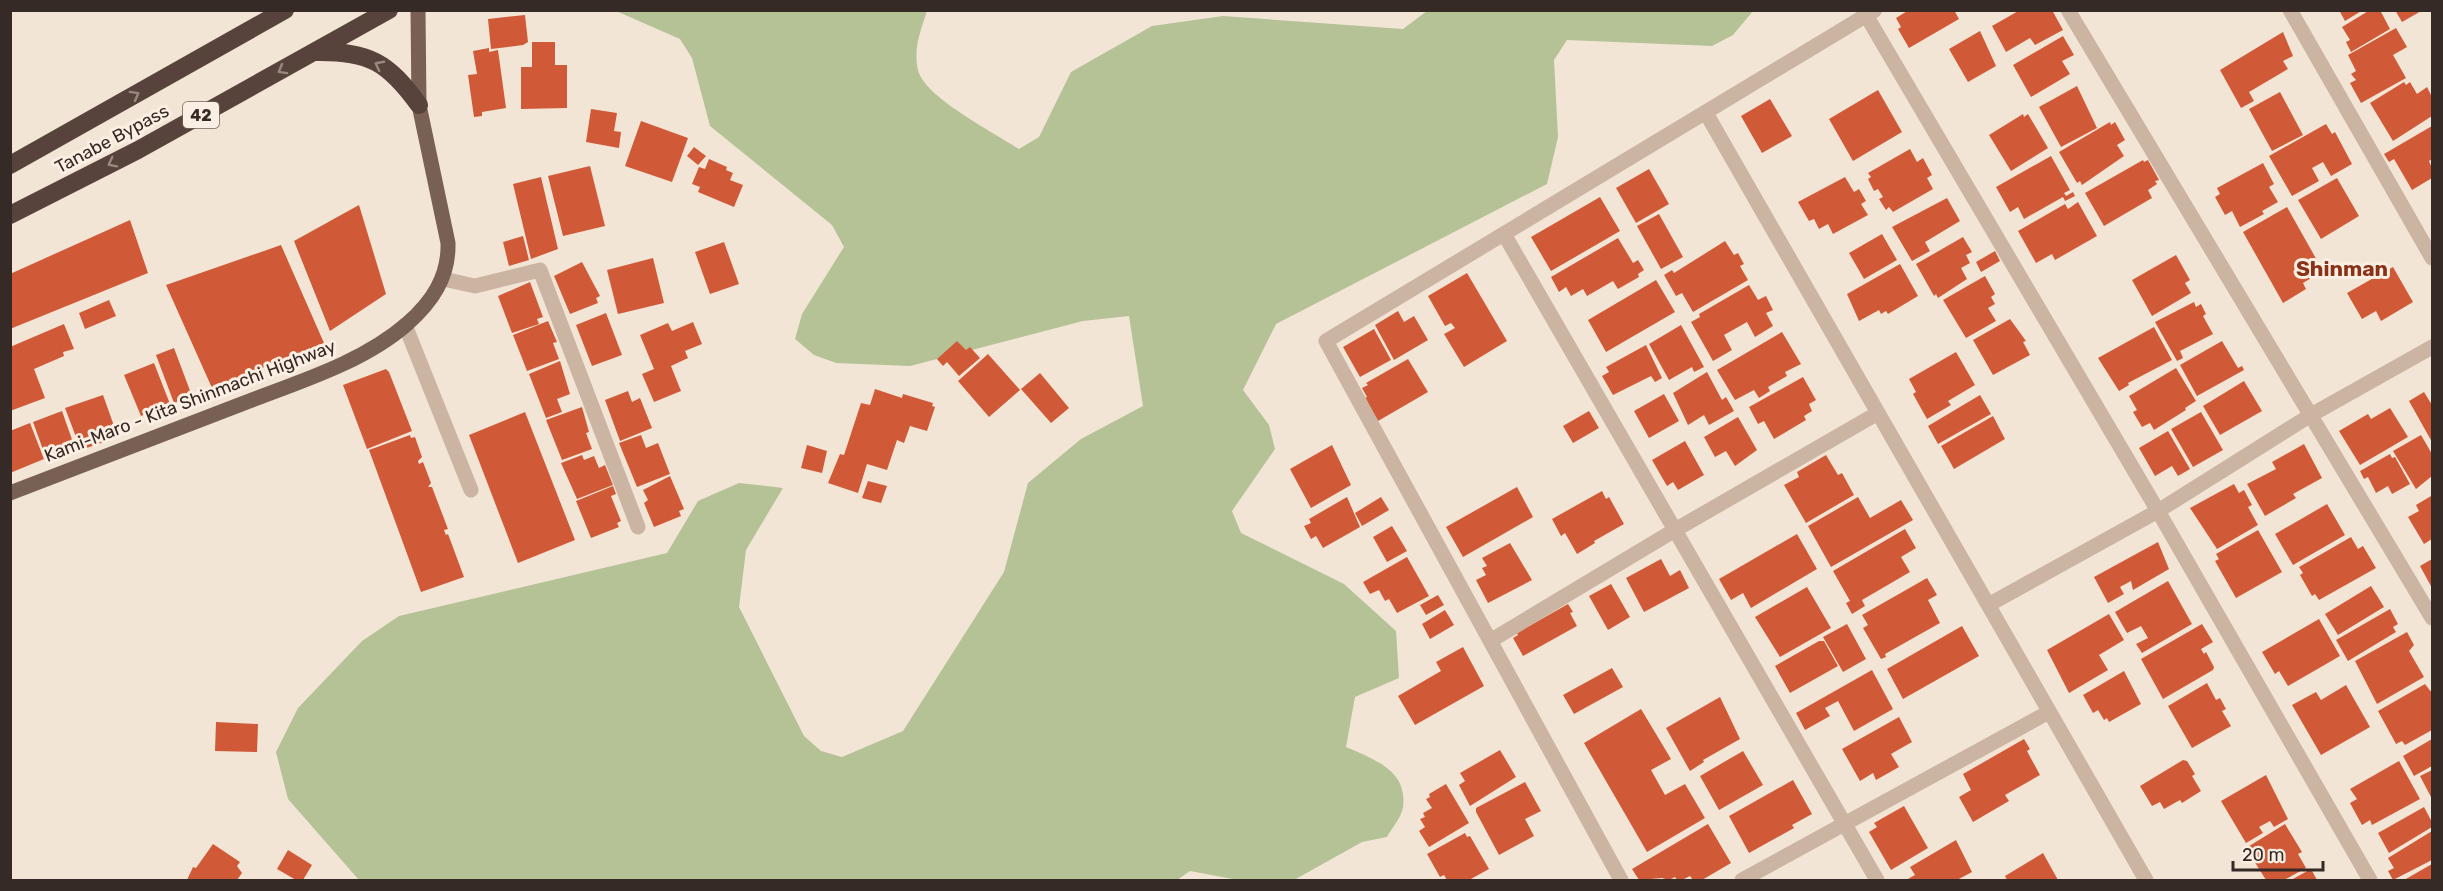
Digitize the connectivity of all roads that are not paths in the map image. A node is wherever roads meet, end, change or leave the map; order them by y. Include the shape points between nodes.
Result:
1 (285, 10) edge
2 (389, 10) edge
3 (418, 10) edge
4 (2068, 10) edge
5 (2290, 10) edge
6 (1868, 12) edge
7 (314, 52) junction
8 (419, 105) junction
9 (1706, 113) junction
10 (10, 165) edge
11 (10, 215) edge
12 (1504, 234) junction
13 (2433, 258) edge
14 (443, 279) junction
15 (405, 325) junction
16 (2433, 347) edge
17 (1878, 413) junction
18 (2310, 415) junction
19 (471, 490) dead end
20 (10, 493) edge
21 (2158, 511) junction
22 (638, 527) dead end
23 (1675, 530) junction
24 (1990, 604) junction
25 (2433, 618) edge
26 (1491, 641) junction
27 (2049, 712) junction
28 (1844, 824) junction
29 (1621, 880) edge
30 (1742, 880) edge
31 (1877, 880) edge
32 (2146, 880) edge
33 (2370, 880) edge

10 -> 1 highway, Tanabe Bypass
2 - 7 highway, Tanabe Bypass / 42
3 - 8 main road, Kami-Maro - Kita Shinmachi Highway
4 - 18 street
5 - 13 street
6 - 9 street
6 - 21 street
8 -> 7 highway via 399,77 379,64 358,55
7 -> 11 highway, Tanabe Bypass / 42 via 138,150
8 - 14 main road, Kami-Maro - Kita Shinmachi Highway via 448,243
9 - 12 street
9 - 17 street
12 - 23 street
12 - 26 street via 1326,340
14 - 15 main road, Kami-Maro - Kita Shinmachi Highway via 427,304
14 - 22 street via 475,286 540,270
15 - 19 street
15 - 20 main road, Kami-Maro - Kita Shinmachi Highway via 347,361
16 - 18 street
17 - 23 street
17 - 24 street
18 - 21 street
18 - 25 street
21 - 24 street
21 - 33 street
23 - 26 street
23 - 28 street
24 - 27 street
26 - 29 street
27 - 28 street
27 - 32 street
28 - 30 street
28 - 31 street

